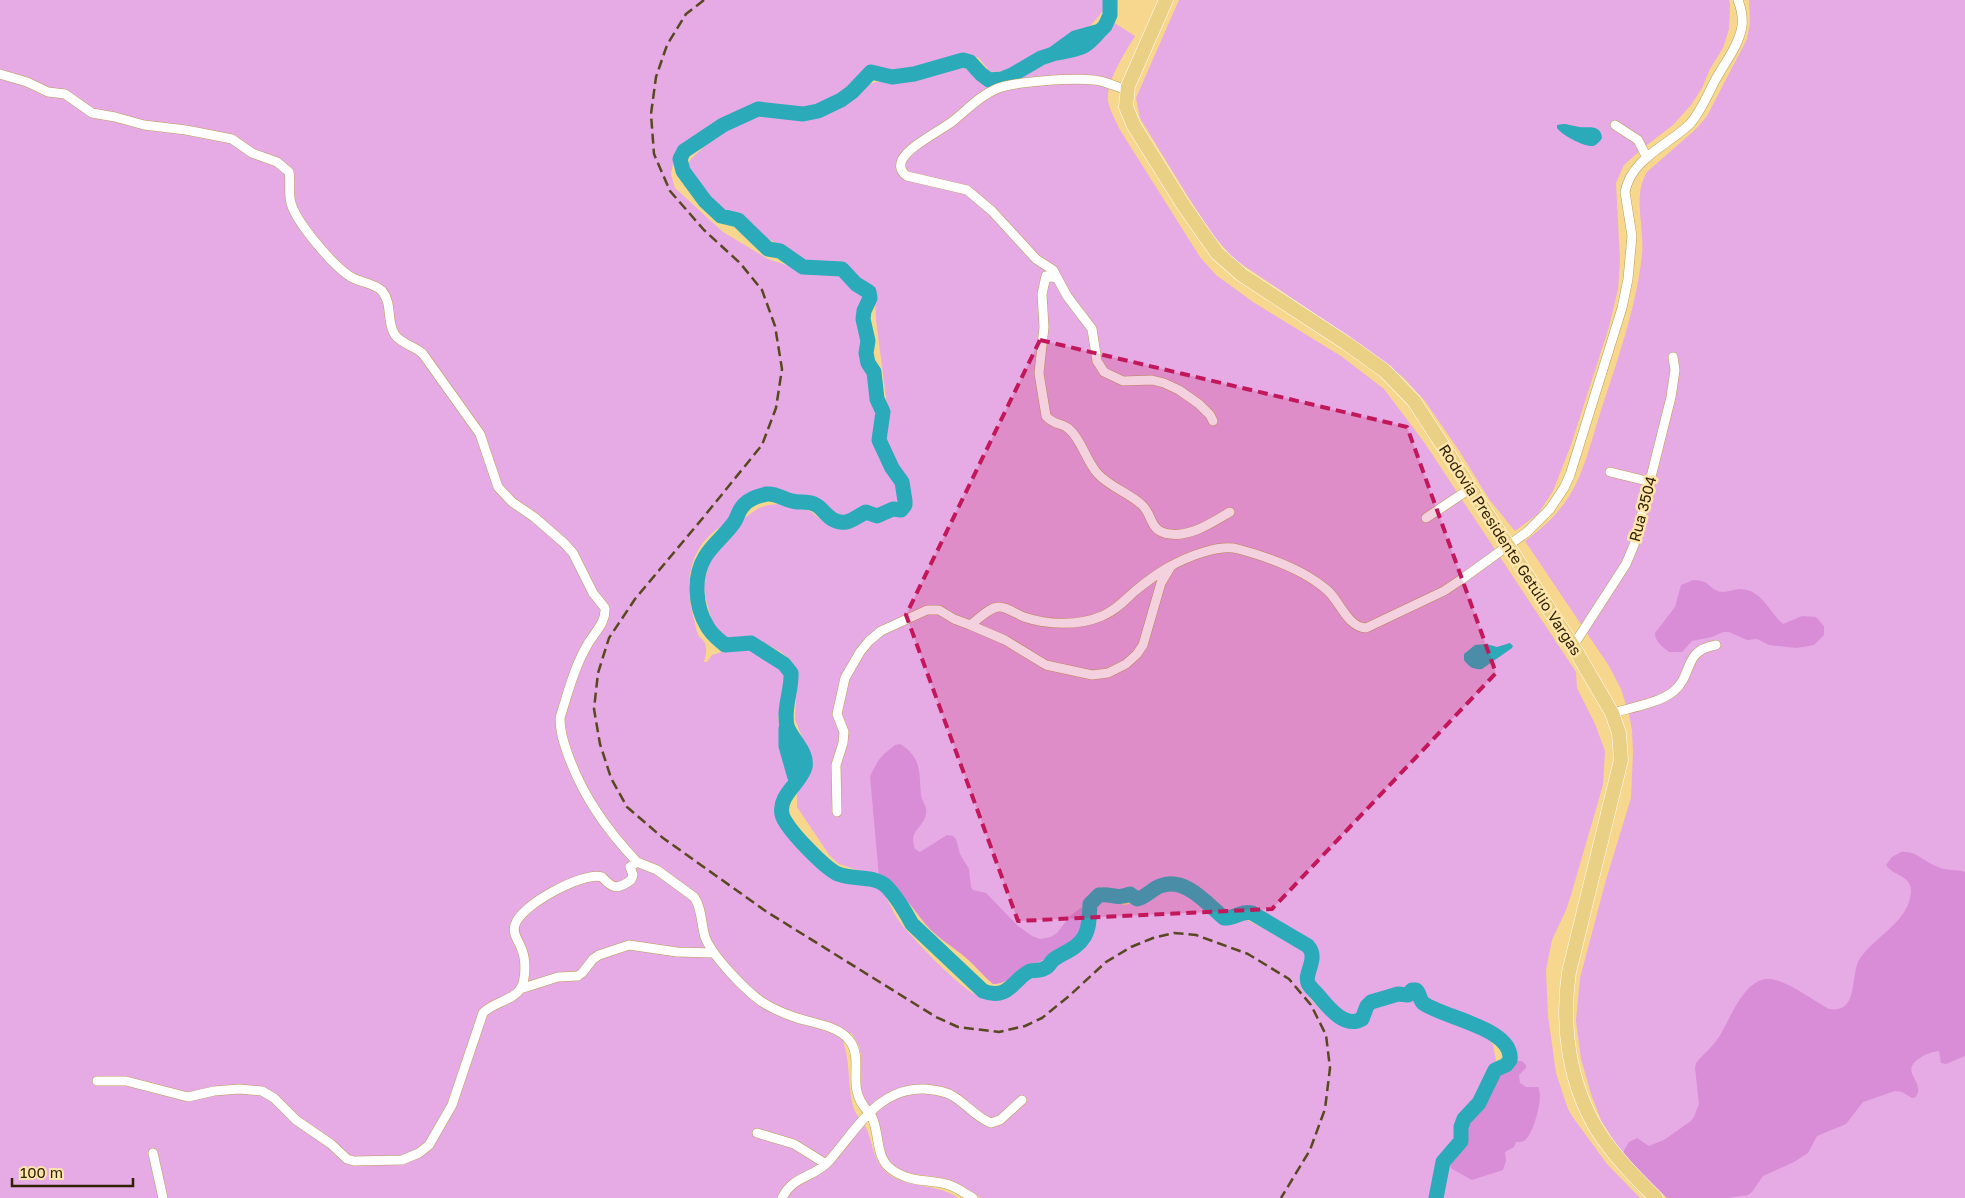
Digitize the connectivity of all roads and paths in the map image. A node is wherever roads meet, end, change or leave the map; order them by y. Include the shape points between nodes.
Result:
1 (1166, 0) edge
2 (1738, 0) edge
3 (0, 74) edge
4 (1127, 90) junction
5 (1615, 125) dead end
6 (1647, 158) junction
7 (1057, 278) junction
8 (1673, 356) dead end
9 (1212, 421) dead end
10 (1610, 472) dead end
11 (1651, 482) junction
12 (1471, 488) junction
13 (1230, 512) dead end
14 (1426, 518) dead end
15 (1507, 546) junction
16 (1175, 562) junction
17 (970, 625) junction
18 (1716, 644) dead end
19 (1573, 646) junction
20 (1612, 713) junction
21 (837, 812) dead end
22 (637, 862) junction
23 (713, 952) junction
24 (520, 989) junction
25 (97, 1081) dead end
26 (1022, 1100) dead end
27 (869, 1113) junction
28 (757, 1133) dead end
29 (153, 1153) dead end
30 (826, 1164) junction
31 (164, 1198) edge
32 (782, 1198) edge
33 (973, 1198) edge
34 (1656, 1198) edge

1 - 4 main road, Rodovia Presidente Getúlio Vargas via 1131,74
2 - 6 street via 1742,26 1734,49 1696,117
3 - 22 street via 48,92 65,94 92,113 232,139 252,153 277,162 289,172 290,201 300,221 347,275 380,290 389,305 394,334 408,346 420,350 480,434 498,487 564,543 592,593 605,608 604,621 575,671 560,726 572,766 591,804 616,840
4 - 7 street via 1096,80 1063,80 996,89 910,151 900,166 907,176 967,190 1002,221 1036,259 1053,270
4 - 12 main road, Rodovia Presidente Getúlio Vargas via 1126,107 1134,126 1217,253 1242,274 1385,371 1414,401
5 - 6 street via 1638,140
6 - 15 street via 1636,168 1625,192 1632,236 1624,301 1570,475 1550,509
7 - 9 street via 1066,296 1092,328 1097,361 1104,372 1123,381 1164,383 1200,404
7 - 13 street via 1046,276 1042,294 1044,327 1039,373 1046,416 1069,429 1098,474 1144,507 1150,521 1162,532 1187,532
8 - 11 street, Rua 3504 via 1674,383
10 - 11 street
11 - 19 street, Rua 3504 via 1626,564
12 - 14 street
12 - 15 main road, Rodovia Presidente Getúlio Vargas
15 - 16 street via 1444,591 1366,628 1355,624 1318,583 1274,560 1234,548 1210,550
15 - 19 main road, Rodovia Presidente Getúlio Vargas
16 - 17 street via 1114,609 1087,621 1036,620 999,607
16 - 17 street via 1161,583 1143,645 1132,659 1108,673 1092,675 1052,667 1005,640
17 - 21 street via 939,610 927,610 881,631 860,652 845,678 837,714 844,732 836,766
18 - 20 street via 1692,656 1684,678 1674,691 1660,699
19 - 20 main road, Rodovia Presidente Getúlio Vargas
20 - 34 main road, Rodovia Presidente Getúlio Vargas via 1619,733 1621,760 1569,972 1567,1039 1576,1080 1599,1133
22 - 23 street via 657,870 698,902 700,922
22 - 24 street via 630,867 633,878 619,886 613,887 602,877 591,876 552,891 521,913 514,926 524,962
23 - 24 street via 677,952 629,945 599,955 578,976 558,977
23 - 27 street via 762,1002 795,1018 834,1030 850,1040 856,1054 858,1097
24 - 25 street via 483,1013 452,1105 434,1138 419,1153 402,1160 347,1158 262,1091 214,1091 188,1097 126,1081
26 - 27 street via 1000,1120 991,1123 939,1090 906,1091 885,1099
27 - 30 street
27 - 33 street via 880,1154 892,1169 914,1180 948,1185
28 - 30 street via 794,1144
29 - 31 street
30 - 32 street via 796,1181

